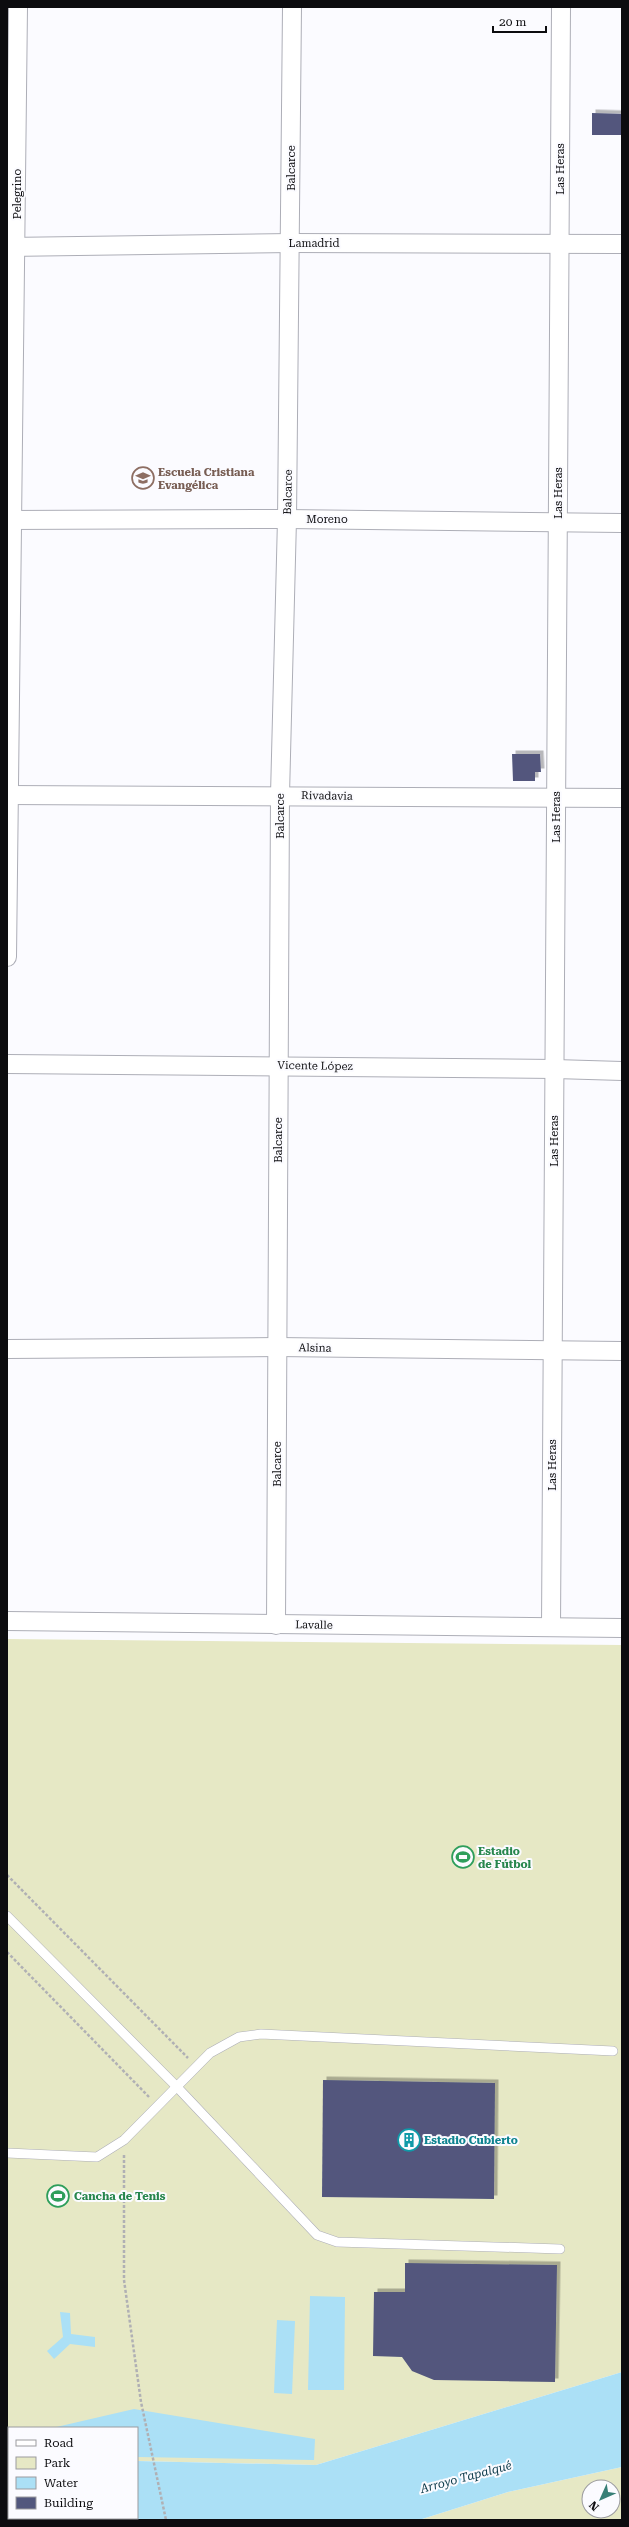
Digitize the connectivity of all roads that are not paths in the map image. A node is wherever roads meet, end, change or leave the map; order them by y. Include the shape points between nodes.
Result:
1 (18, 7) edge
2 (292, 7) edge
3 (561, 7) edge
4 (291, 243) junction
5 (560, 243) junction
6 (622, 244) edge
7 (12, 247) edge
8 (287, 519) junction
9 (9, 520) edge
10 (558, 521) junction
11 (622, 522) edge
12 (8, 795) edge
13 (280, 795) junction
14 (557, 798) junction
15 (622, 798) edge
16 (7, 957) edge
17 (7, 1064) edge
18 (279, 1066) junction
19 (555, 1068) junction
20 (622, 1071) edge
21 (277, 1347) junction
22 (7, 1349) edge
23 (553, 1350) junction
24 (622, 1350) edge
25 (7, 1621) edge
26 (276, 1625) junction
27 (551, 1628) junction
28 (622, 1628) edge
29 (7, 1916) edge
30 (614, 2051) dead end
31 (177, 2087) junction
32 (7, 2153) edge
33 (560, 2249) dead end

1 - 7 street, Pelegrino
2 - 4 street, Balcarce
3 - 5 street, Las Heras
4 - 5 street, Lamadrid
4 - 7 street, Lamadrid
4 - 8 street, Balcarce
5 - 6 street, Lamadrid
5 - 10 street, Las Heras
7 - 9 street, Pelegrino
8 - 9 street, Moreno
8 - 10 street, Moreno
8 - 13 street, Balcarce
9 - 12 street, Pelegrino
10 - 11 street, Moreno
10 - 14 street, Las Heras
12 - 13 street, Rivadavia
12 - 16 street, Pelegrino
13 - 14 street, Rivadavia
13 - 18 street, Balcarce
14 - 15 street, Rivadavia
14 - 19 street, Las Heras
17 - 18 street, Vicente López
18 - 19 street, Vicente López
18 - 21 street, Balcarce
19 - 20 street, Vicente López
19 - 23 street, Las Heras
21 - 22 street, Alsina
21 - 23 street, Alsina
21 - 26 street, Balcarce
23 - 24 street, Alsina
23 - 27 street, Las Heras
25 - 26 street, Lavalle
26 - 27 street, Lavalle
27 - 28 street, Lavalle
29 - 31 lane
30 - 31 lane via 261,2034 239,2037 210,2053
31 - 32 lane via 124,2140 97,2157
31 - 33 lane via 317,2235 337,2242

